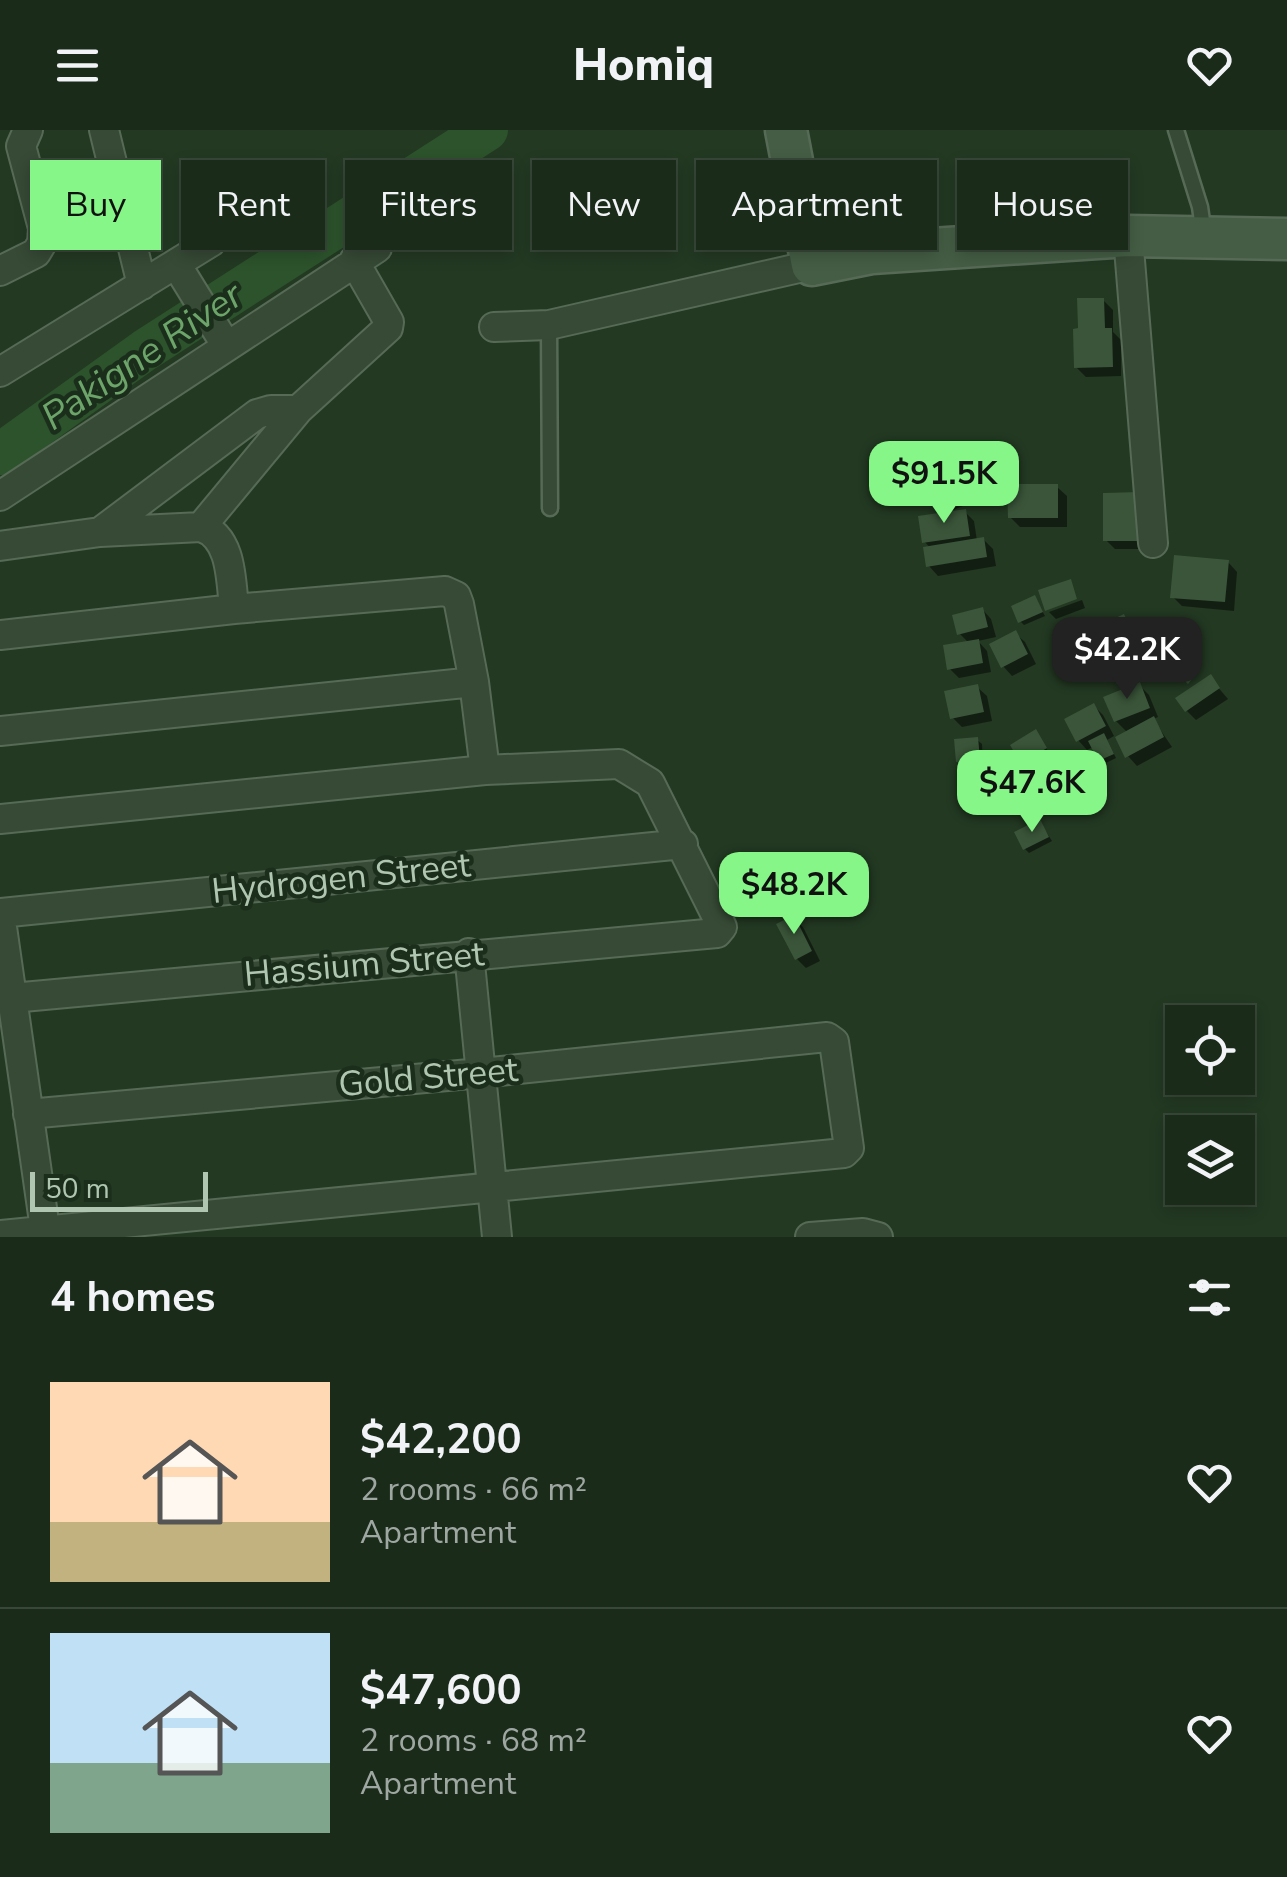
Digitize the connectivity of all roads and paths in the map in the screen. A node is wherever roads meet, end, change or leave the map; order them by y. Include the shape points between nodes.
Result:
1 (28, 130) edge
2 (104, 130) edge
3 (786, 130) edge
4 (1176, 130) edge
5 (1128, 236) joint
6 (1204, 237) junction
7 (1287, 239) edge
8 (957, 247) edge
9 (198, 250) edge
10 (176, 264) junction
11 (812, 265) junction
12 (0, 271) edge
13 (142, 285) junction
14 (549, 325) junction
15 (494, 327) dead end
16 (222, 338) junction
17 (0, 372) edge
18 (298, 410) junction
19 (0, 496) edge
20 (550, 508) dead end
21 (201, 526) junction
22 (100, 532) junction
23 (1152, 542) dead end
24 (0, 546) edge
25 (234, 609) junction
26 (0, 635) edge
27 (474, 682) junction
28 (0, 730) edge
29 (484, 770) junction
30 (0, 820) edge
31 (683, 844) junction
32 (0, 913) edge
33 (469, 953) junction
34 (12, 998) junction
35 (481, 1073) junction
36 (28, 1114) junction
37 (492, 1186) junction
38 (45, 1229) junction
39 (0, 1235) edge
40 (497, 1237) edge
41 (810, 1237) edge
42 (878, 1237) edge

1 - 12 street via 21,146 42,243
2 - 13 street
3 - 11 street
4 - 6 lane
5 - 6 street
5 - 23 street
6 - 7 street
8 - 11 street
9 - 10 street
10 - 13 street
10 - 16 street
11 - 14 street
13 - 17 street
14 - 15 street
14 - 20 lane
16 - 18 street via 366,254 390,325
16 - 19 street
18 - 21 street
18 - 22 street via 256,414
21 - 22 street
21 - 25 street via 222,541
22 - 24 street
25 - 26 street
25 - 27 street via 445,591 459,604
27 - 28 street
27 - 29 street
29 - 30 street
29 - 31 street via 619,764 650,784
31 - 32 street, Hydrogen Street
31 - 33 street, Hassium Street via 721,922 717,933
32 - 34 street
33 - 34 street, Hassium Street
33 - 35 street
34 - 36 street
35 - 36 street, Gold Street
35 - 37 street
35 - 37 street, Gold Street via 827,1037 834,1042 848,1144 844,1153
36 - 38 street
37 - 38 street
37 - 40 street
38 - 39 street
41 - 42 street

